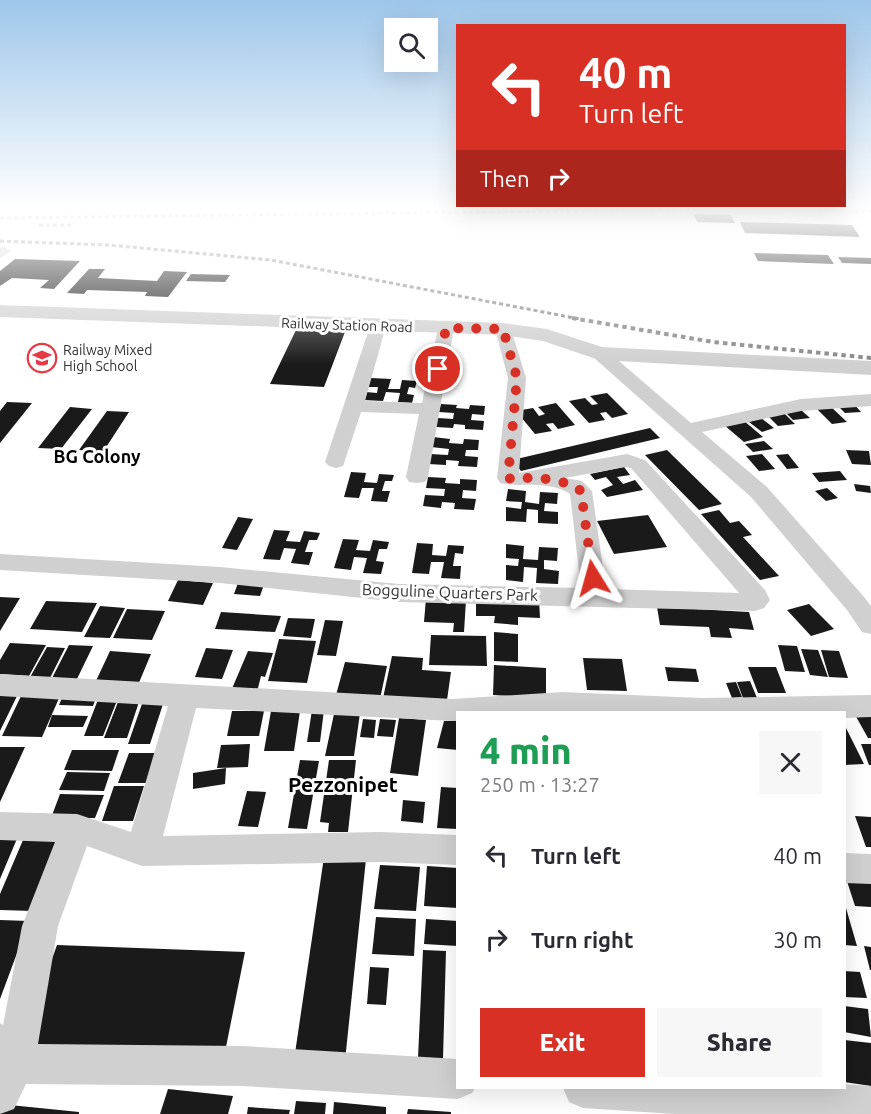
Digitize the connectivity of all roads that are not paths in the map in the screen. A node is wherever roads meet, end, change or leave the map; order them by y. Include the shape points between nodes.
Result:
1 (0, 311) edge
2 (378, 326) junction
3 (446, 328) junction
4 (503, 329) junction
5 (599, 353) junction
6 (871, 368) edge
7 (871, 400) edge
8 (354, 406) junction
9 (430, 409) junction
10 (686, 430) junction
11 (336, 462) dead end
12 (417, 477) dead end
13 (532, 477) junction
14 (0, 562) edge
15 (595, 598) junction
16 (871, 625) edge
17 (0, 685) edge
18 (184, 697) junction
19 (871, 705) edge
20 (0, 825) edge
21 (77, 828) junction
22 (456, 850) edge
23 (142, 851) junction
24 (846, 868) edge
25 (871, 870) edge
26 (5, 1068) edge
27 (456, 1079) edge
28 (599, 1089) edge
29 (871, 1106) edge

1 - 2 street, Railway Station Road
2 - 3 street, Railway Station Road
2 - 8 street
3 - 4 street, Railway Station Road
3 - 9 street
4 - 5 street, Railway Station Road via 547,335
4 - 13 street, Bogguline Quarters Park via 517,378 508,478
5 - 6 street, Railway Station Road
5 - 10 street
7 - 10 street via 830,402
8 - 9 street
8 - 11 street
9 - 12 street
10 - 16 street via 759,492
13 - 15 street via 581,491
13 - 15 street, Bogguline Quarters Park via 632,460 757,600 751,603
14 - 15 street, Bogguline Quarters Park via 220,575 399,593
17 - 18 street
18 - 19 street via 453,710 562,703 701,709
18 - 23 street
20 - 21 street
21 - 23 street
21 - 26 street via 40,926
22 - 23 street via 381,847
24 - 25 street
26 - 27 street via 243,1066
28 - 29 street

